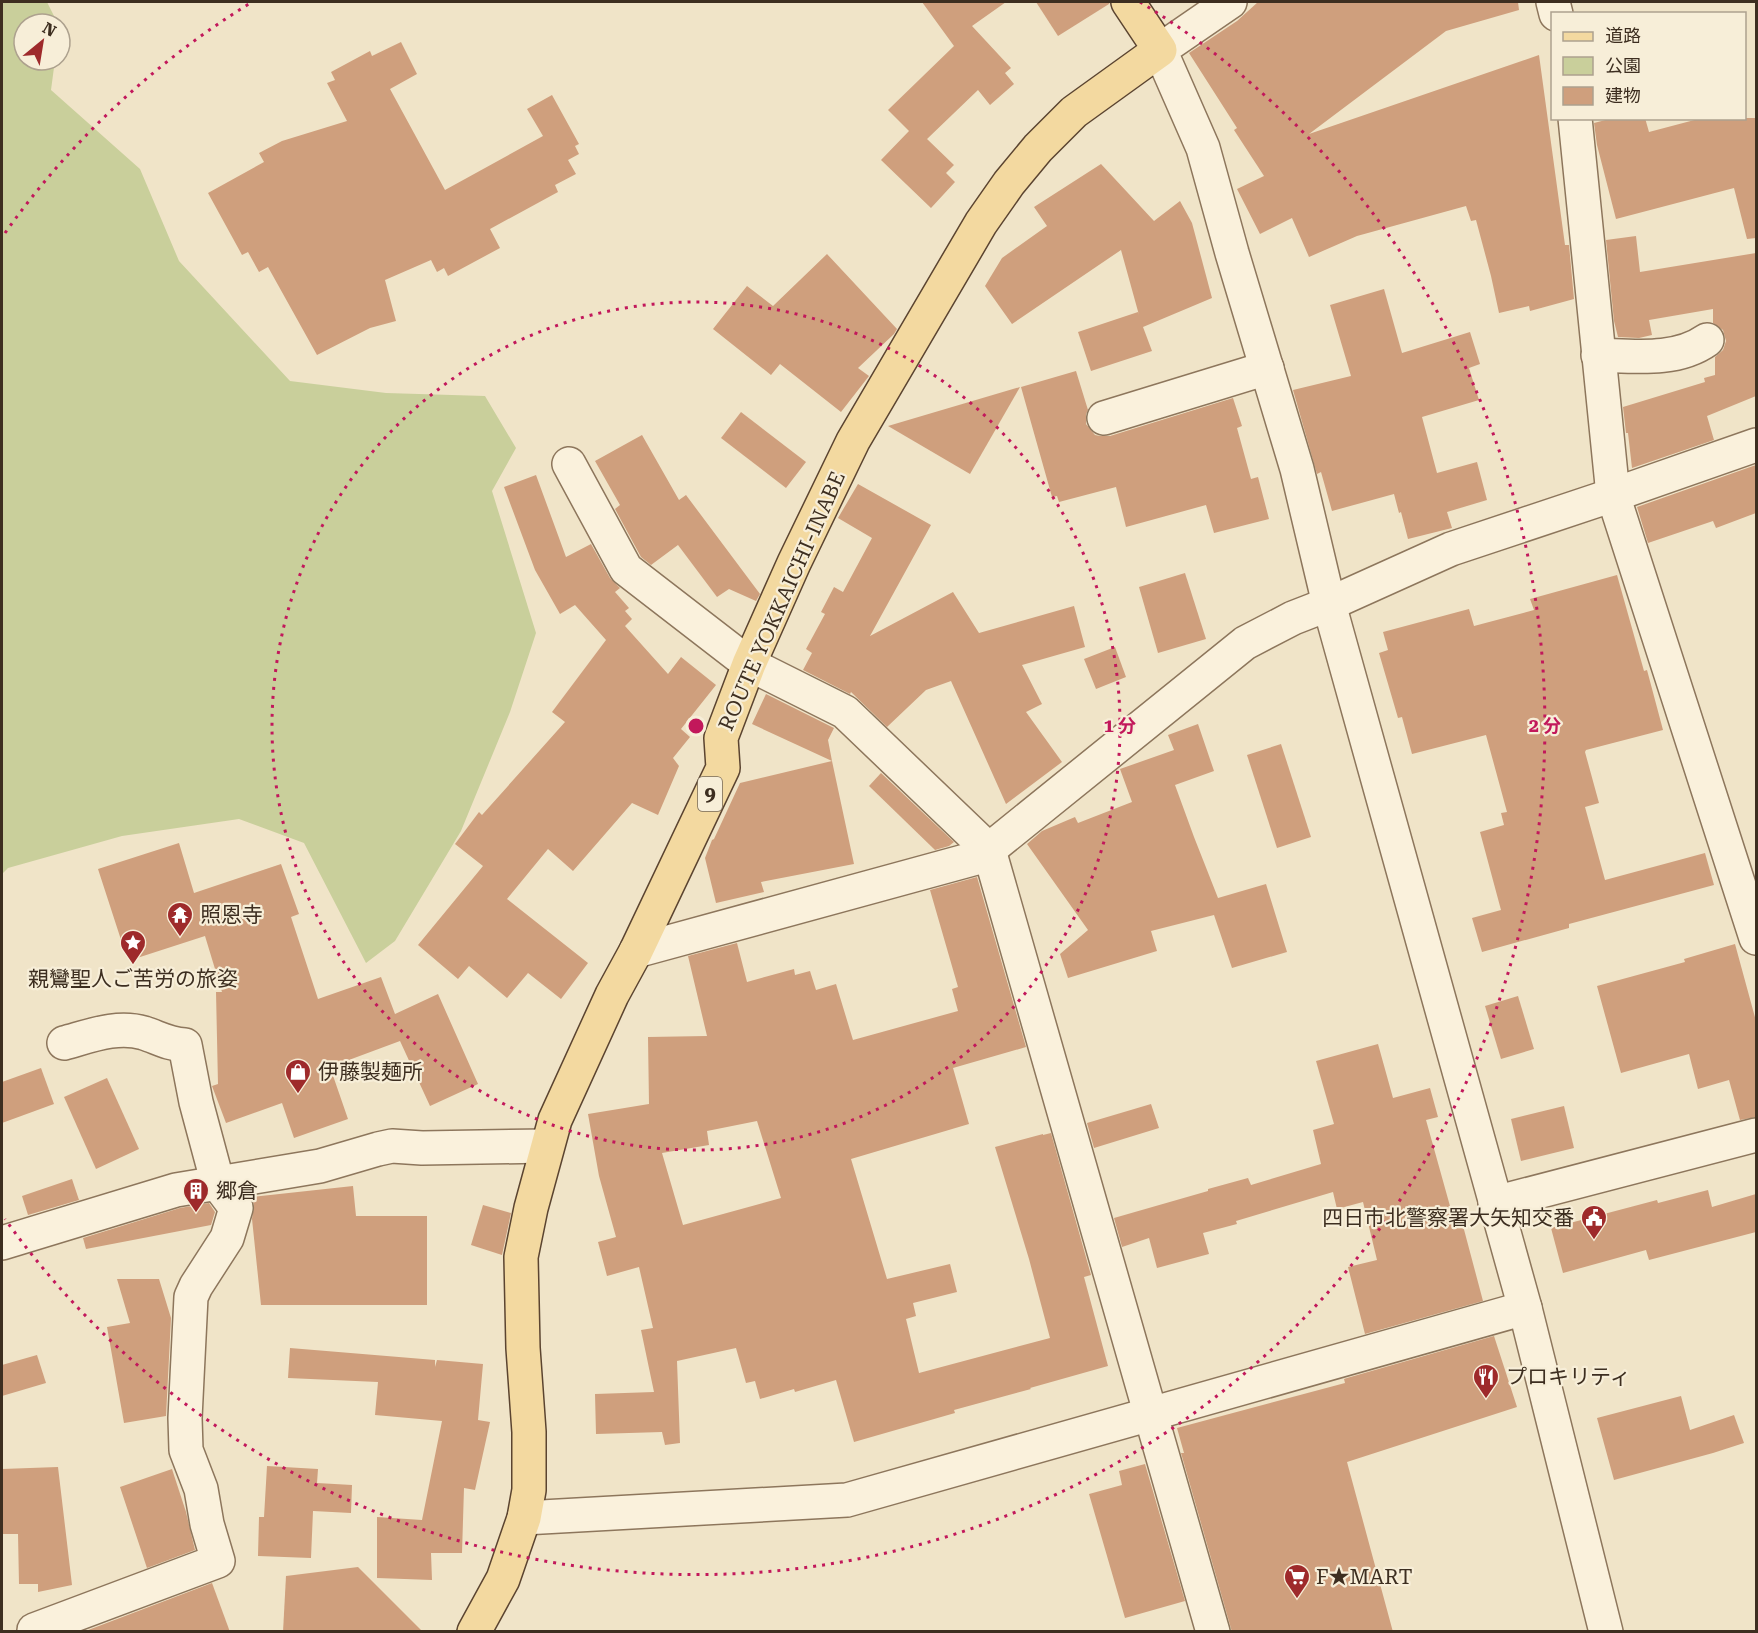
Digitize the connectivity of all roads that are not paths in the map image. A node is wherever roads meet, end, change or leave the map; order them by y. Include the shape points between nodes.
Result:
1 (1128, 2) edge
2 (1230, 2) edge
3 (1160, 50) junction
4 (1575, 120) edge
5 (1707, 340) dead end
6 (1598, 355) junction
7 (1267, 368) junction
8 (1104, 418) dead end
9 (1756, 444) edge
10 (569, 464) dead end
11 (1612, 495) junction
12 (1329, 604) junction
13 (749, 664) junction
14 (989, 850) junction
15 (1756, 938) edge
16 (636, 951) junction
17 (64, 1043) dead end
18 (1756, 1135) edge
19 (547, 1146) junction
20 (218, 1185) junction
21 (1495, 1203) junction
22 (2, 1244) edge
23 (1525, 1308) junction
24 (1150, 1414) junction
25 (524, 1518) junction
26 (34, 1632) edge
27 (474, 1632) edge
28 (1213, 1632) edge
29 (1606, 1632) edge

1 - 3 main road
2 - 3 street
3 - 7 street via 1203,148
3 - 13 main road, ROUTE YOKKAICHI-INABE / 9 via 1074,112 1038,148 981,223 853,441
4 - 6 street
5 - 6 street via 1696,348 1665,356
6 - 11 street
7 - 8 street
7 - 12 street via 1297,469
9 - 11 street
10 - 13 street via 626,568
11 - 12 street via 1451,549
11 - 15 street
12 - 14 street via 1245,643
12 - 21 street
13 - 14 street via 844,712
13 - 16 main road, ROUTE YOKKAICHI-INABE / 9 via 721,738 723,768
14 - 16 street via 980,857
14 - 24 street
16 - 19 main road, ROUTE YOKKAICHI-INABE / 9 via 612,995
17 - 20 street via 121,1030 185,1045
18 - 21 street
19 - 20 street via 392,1146 320,1166
19 - 25 main road, ROUTE YOKKAICHI-INABE / 9 via 521,1257 529,1490
20 - 22 street via 176,1190
20 - 26 street via 236,1208 227,1238 191,1298 185,1418 186,1450 201,1489 218,1561
21 - 23 street
23 - 24 street
23 - 29 street
24 - 25 street via 847,1500
24 - 28 street
25 - 27 main road, ROUTE YOKKAICHI-INABE / 9 via 503,1579

